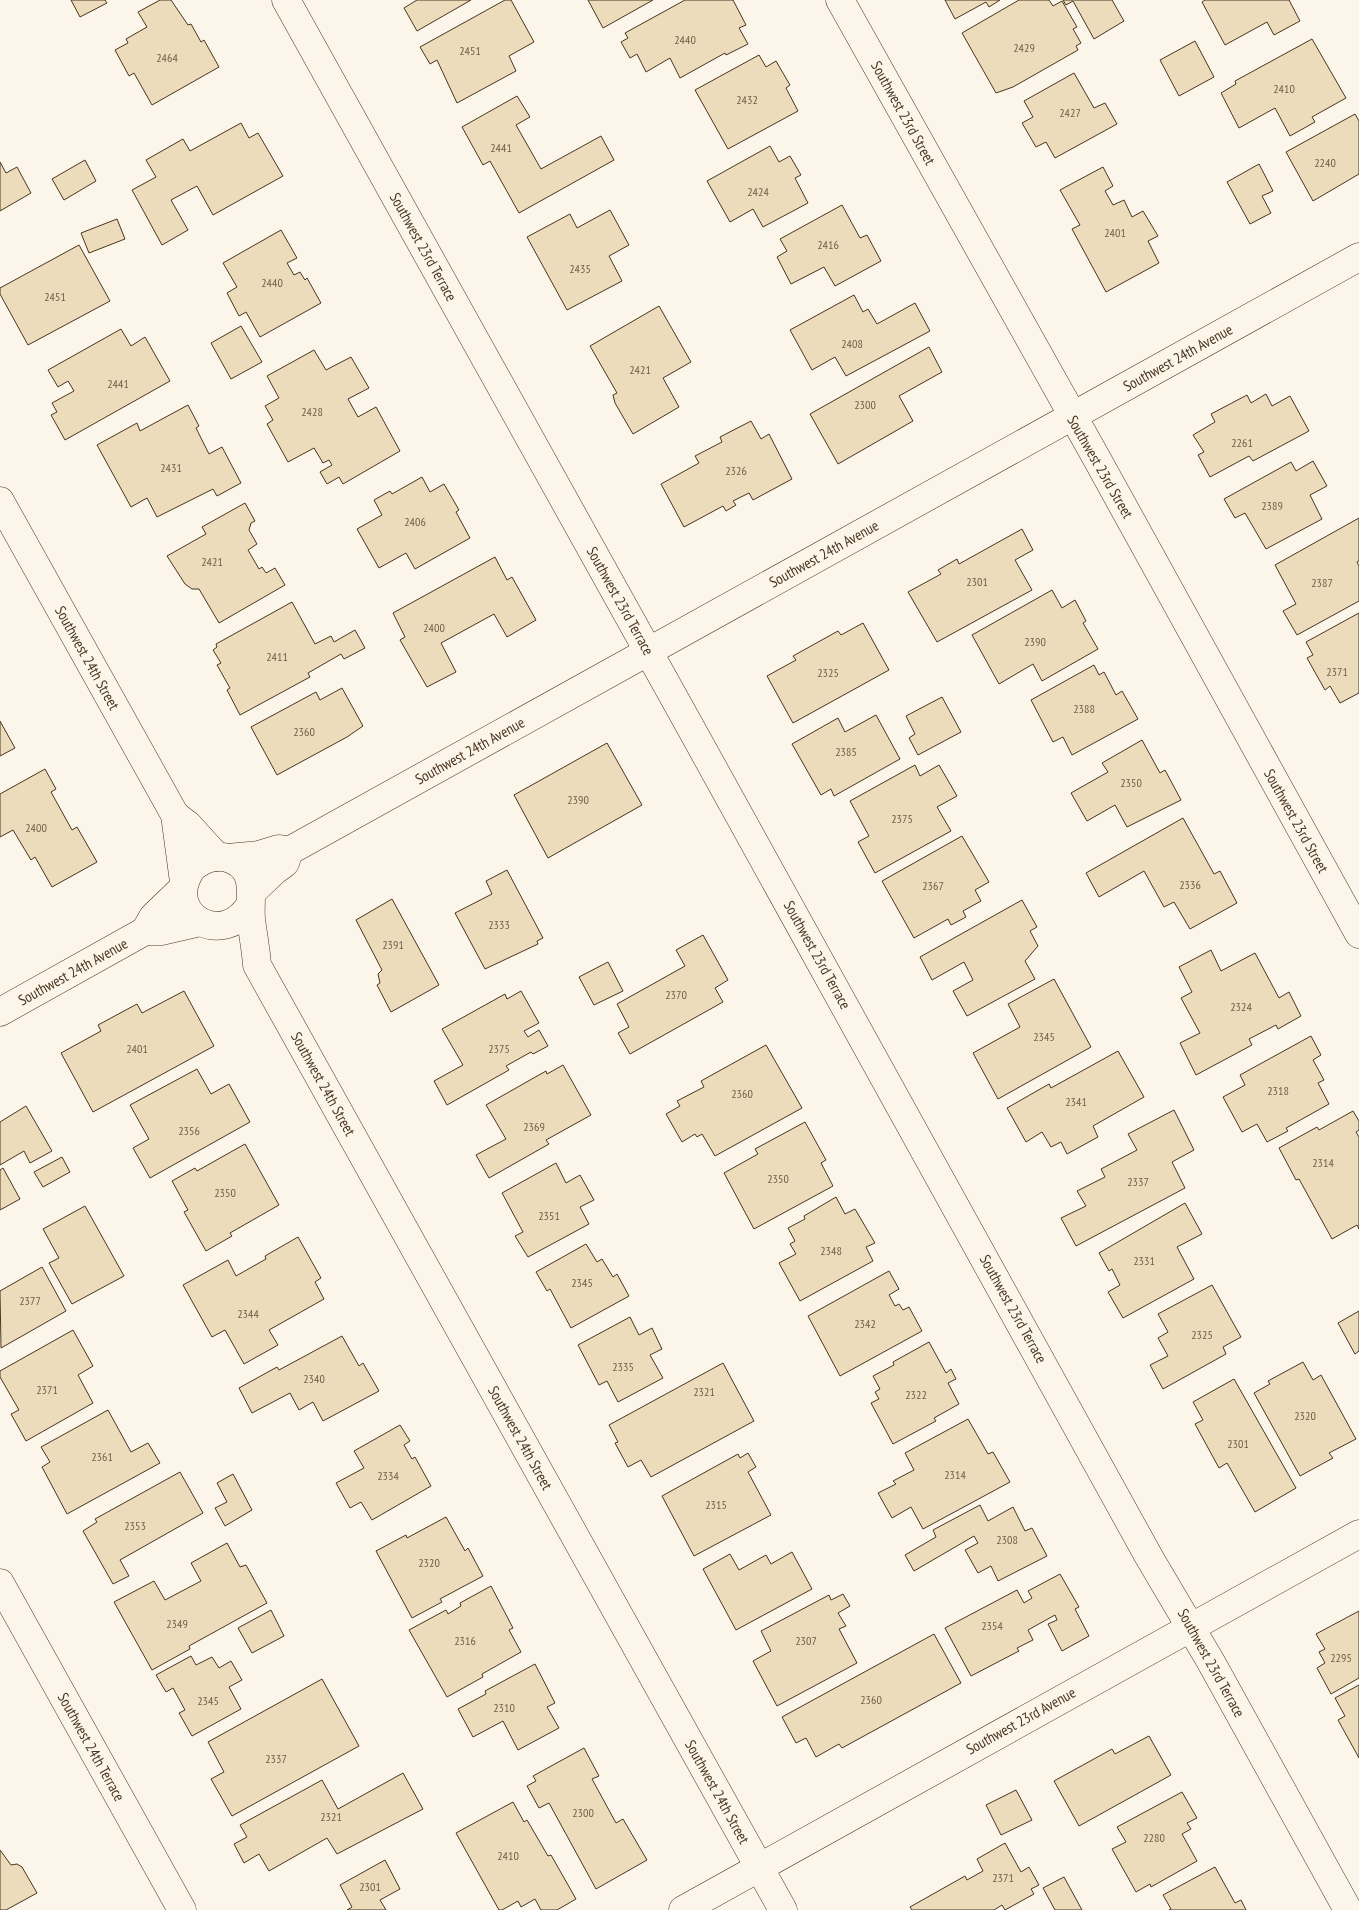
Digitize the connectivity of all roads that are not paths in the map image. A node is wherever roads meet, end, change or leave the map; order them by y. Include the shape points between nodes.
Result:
1 (286, 0) edge
2 (840, 0) edge
3 (1359, 257) edge
4 (1072, 417) junction
5 (0, 501) edge
6 (647, 651) junction
7 (174, 815) junction
8 (289, 851) junction
9 (222, 857) junction
10 (184, 885) junction
11 (251, 898) junction
12 (206, 924) junction
13 (146, 931) junction
14 (1359, 934) edge
15 (257, 965) junction
16 (0, 1012) edge
17 (1359, 1534) edge
18 (0, 1583) edge
19 (1191, 1626) junction
20 (758, 1867) junction
21 (182, 1910) edge
22 (683, 1910) edge
23 (783, 1910) edge
24 (1348, 1910) edge

1 - 6 street, Southwest 23rd Terrace
2 - 4 street, Southwest 23rd Street
3 - 4 street, Southwest 24th Avenue
4 - 6 street, Southwest 24th Avenue
4 - 14 street, Southwest 23rd Street
5 - 7 street, Southwest 24th Street
6 - 8 street, Southwest 24th Avenue
6 - 19 street, Southwest 23rd Terrace via 1149,1557
7 - 9 street, Southwest 24th Street
7 - 10 street, Southwest 24th Street
8 - 9 street, Southwest 24th Avenue via 279,849 259,855
8 - 11 street, Southwest 24th Avenue via 285,863
9 - 10 street via 196,864
9 - 11 street via 246,870
10 - 12 street via 183,898 192,916
10 - 13 street, Southwest 24th Avenue via 153,917
11 - 12 street via 244,915 235,922 224,926
11 - 15 street, Southwest 24th Street
12 - 13 street, Southwest 24th Avenue
12 - 15 street, Southwest 24th Street
13 - 16 street, Southwest 24th Avenue
15 - 20 street, Southwest 24th Street
17 - 19 street, Southwest 23rd Avenue
18 - 21 street, Southwest 24th Terrace
19 - 20 street, Southwest 23rd Avenue
19 - 24 street, Southwest 23rd Terrace
20 - 22 street, Southwest 23rd Avenue
20 - 23 street, Southwest 24th Street

